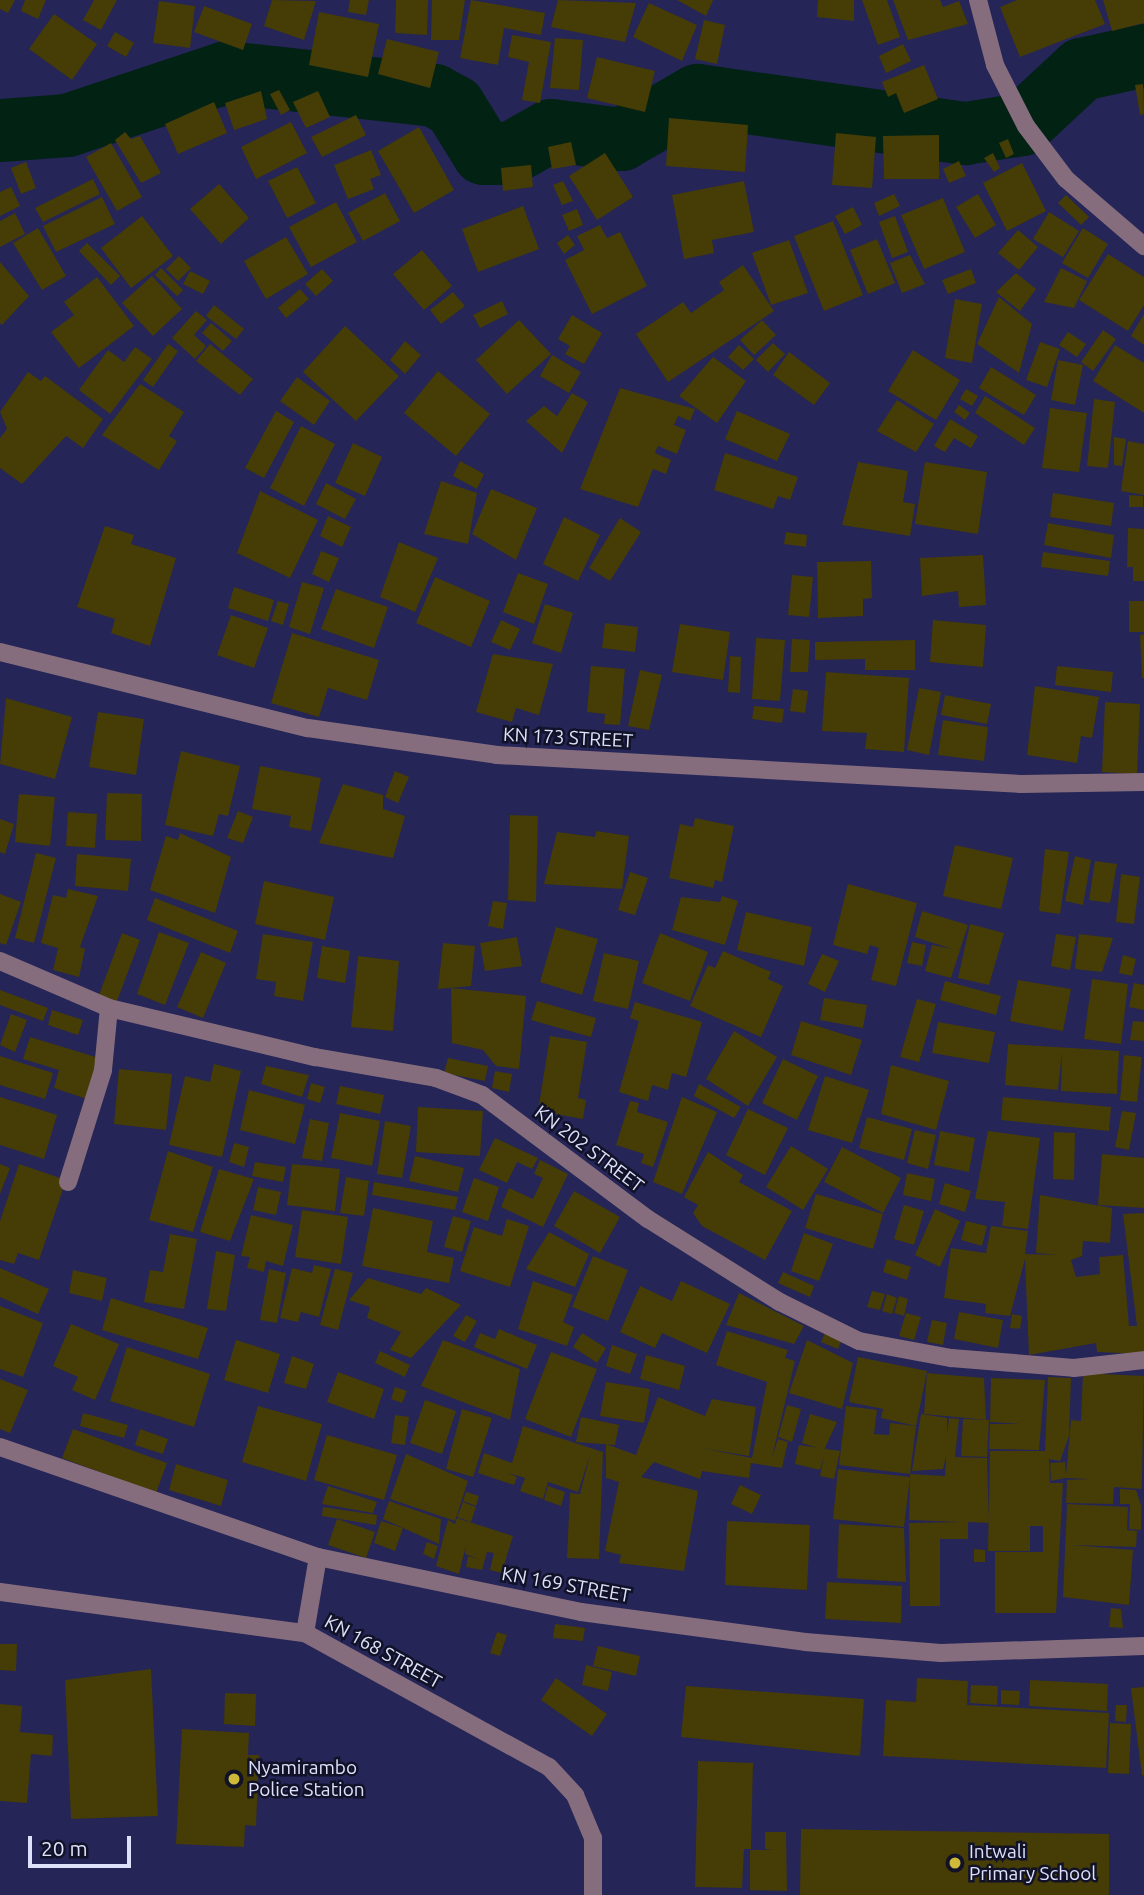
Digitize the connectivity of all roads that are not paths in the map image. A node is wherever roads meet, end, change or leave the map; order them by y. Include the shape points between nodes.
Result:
1 (978, 0) edge
2 (1144, 246) edge
3 (0, 652) edge
4 (1144, 782) edge
5 (0, 961) edge
6 (109, 1007) junction
7 (68, 1182) dead end
8 (1144, 1360) edge
9 (0, 1447) edge
10 (318, 1557) junction
11 (0, 1592) edge
12 (305, 1633) junction
13 (1144, 1646) edge
14 (593, 1895) edge

1 - 2 street via 995,65 1026,126 1066,179
3 - 4 street, KN 173 STREET via 308,729 497,755 1021,783
5 - 6 street, KN 202 STREET
6 - 7 street via 103,1070
6 - 8 street, KN 202 STREET via 315,1057 436,1078 482,1096 648,1219 780,1302 859,1341 951,1358 1074,1368
9 - 10 street, KN 169 STREET
10 - 12 street
10 - 13 street, KN 169 STREET via 581,1612 805,1642 941,1653
11 - 12 street, KN 168 STREET
12 - 14 street, KN 168 STREET via 549,1767 575,1795 593,1838

